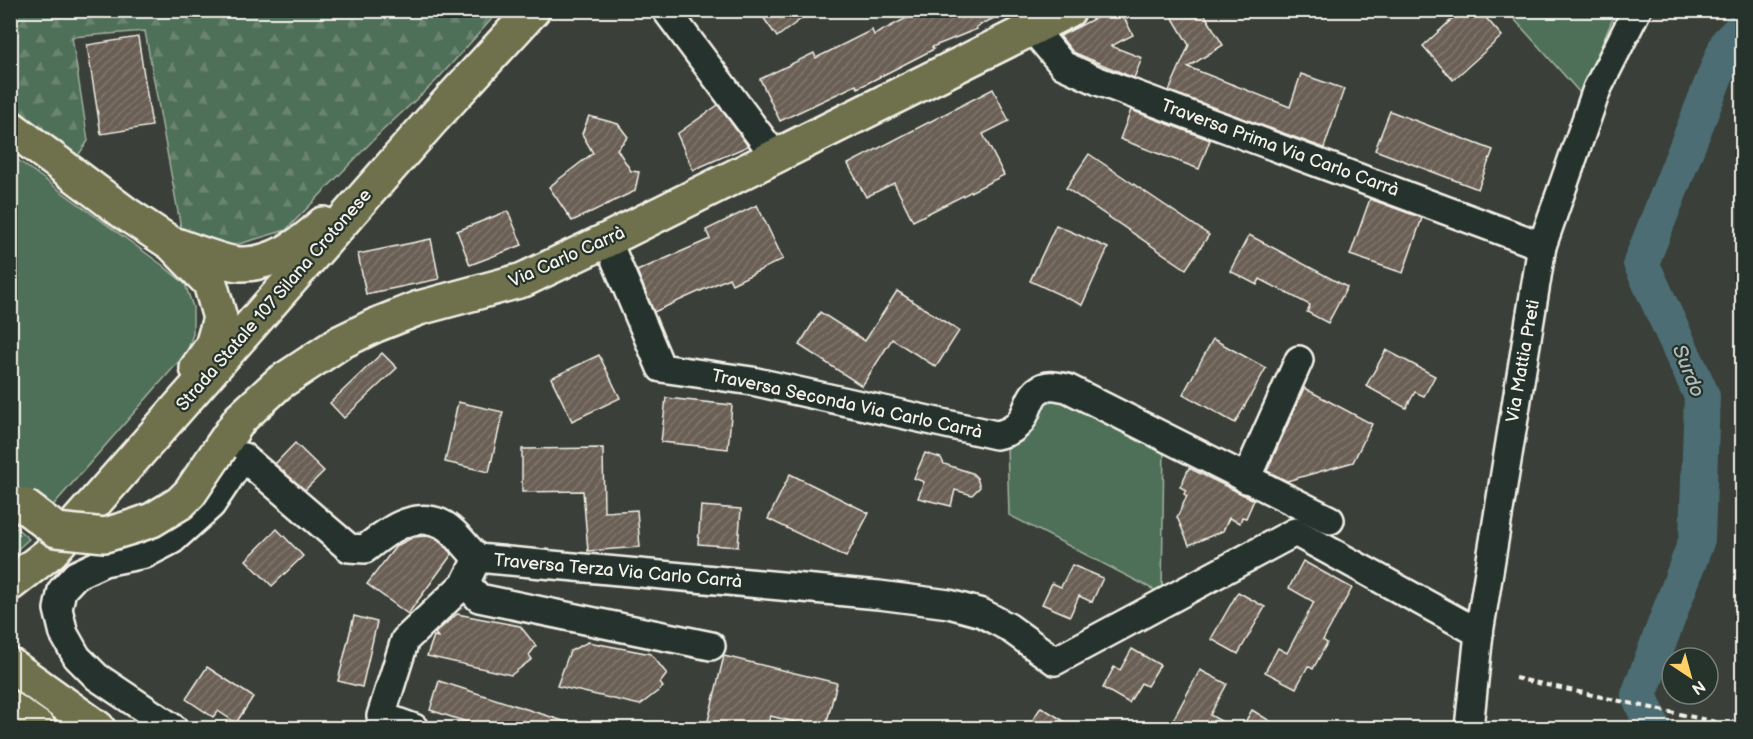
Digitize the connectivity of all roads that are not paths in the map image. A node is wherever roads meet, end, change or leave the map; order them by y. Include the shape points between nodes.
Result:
1 (533, 10) edge
2 (666, 10) edge
3 (1069, 10) edge
4 (1637, 10) edge
5 (1032, 28) junction
6 (432, 122) junction
7 (18, 136) edge
8 (775, 156) junction
9 (607, 240) junction
10 (172, 244) junction
11 (1542, 246) junction
12 (1299, 360) dead end
13 (149, 441) junction
14 (232, 452) junction
15 (1246, 479) junction
16 (17, 497) edge
17 (1330, 520) dead end
18 (477, 558) junction
19 (465, 583) junction
20 (10, 584) edge
21 (1479, 633) junction
22 (711, 646) dead end
23 (10, 665) edge
24 (10, 708) edge
25 (39, 729) edge
26 (98, 729) edge
27 (173, 729) edge
28 (414, 729) edge
29 (1469, 729) edge

1 - 6 main road, Strada Statale 107 Silana Crotonese
2 - 8 street
3 - 5 main road, Via Carlo Carrà
4 - 11 street, Via Mattia Preti via 1597,89
5 - 8 main road, Via Carlo Carrà
5 - 11 street, Traversa Prima Via Carlo Carrà via 1063,65 1098,81
6 - 10 main road via 309,237 269,260 239,264
6 - 13 main road, Strada Statale 107 Silana Crotonese
7 - 10 main road
8 - 9 main road, Via Carlo Carrà
9 - 14 main road, Via Carlo Carrà via 523,280 419,308 340,342 279,383 240,419
9 - 15 street, Traversa Seconda Via Carlo Carrà via 661,368 752,381 996,435 1009,433 1020,424 1039,390 1050,385 1067,388
10 - 13 main road via 210,283 220,318 212,346
11 - 21 street, Via Mattia Preti
12 - 15 street
13 - 20 main road, Strada Statale 107 Silana Crotonese via 51,552
14 - 16 main road, Via Carlo Carrà, bridge via 180,502 152,520 105,535 56,530
14 - 18 street, Traversa Terza Via Carlo Carrà via 349,548 365,549 386,532 415,519 440,523
14 - 27 street via 211,505 172,540 145,554 104,562 76,574 62,590 58,609 64,634 77,657 97,677
15 - 17 street, Traversa Seconda Via Carlo Carrà
18 - 19 street
18 - 21 street, Traversa Terza Via Carlo Carrà via 949,604 982,613 1055,661 1295,532
19 - 22 street via 479,598
19 - 28 street via 405,640 381,716
21 - 29 street, Via Mattia Preti
23 - 26 main road
24 - 25 main road

